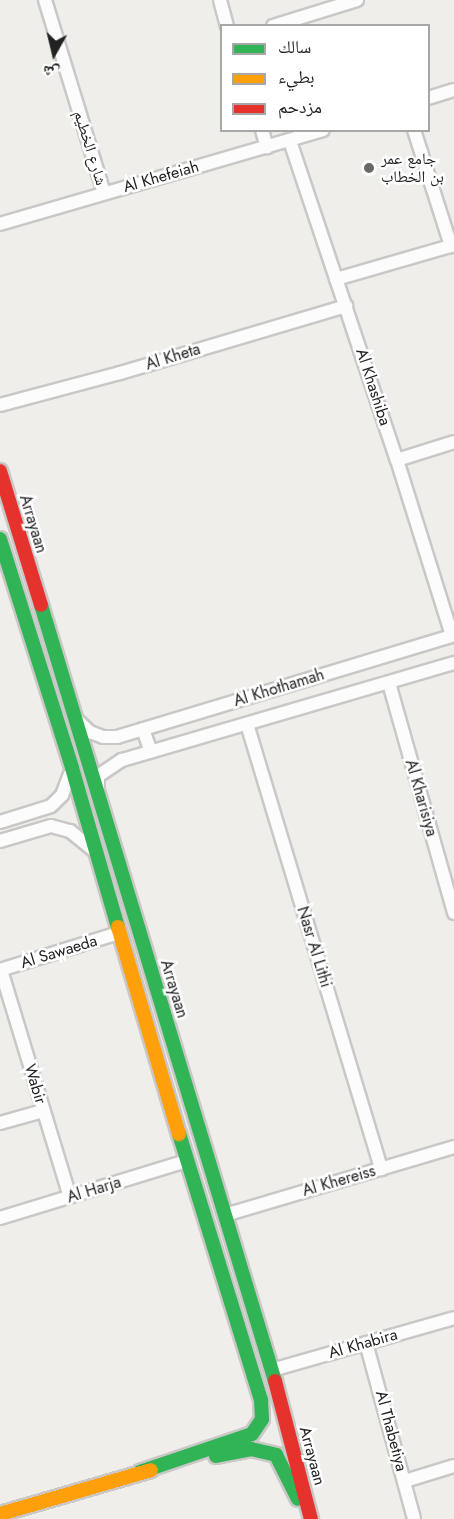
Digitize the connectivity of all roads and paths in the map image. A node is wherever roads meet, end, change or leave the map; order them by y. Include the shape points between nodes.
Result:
1 (45, 0) edge
2 (220, 0) edge
3 (357, 0) edge
4 (226, 24) edge
5 (279, 24) edge
6 (454, 90) edge
7 (430, 98) edge
8 (263, 132) edge
9 (317, 132) edge
10 (415, 132) edge
11 (290, 141) junction
12 (267, 147) junction
13 (104, 193) junction
14 (0, 224) edge
15 (452, 246) edge
16 (336, 279) junction
17 (346, 306) junction
18 (0, 405) edge
19 (454, 442) edge
20 (397, 460) junction
21 (0, 471) edge
22 (0, 539) edge
23 (4, 567) edge
24 (453, 635) edge
25 (454, 663) edge
26 (389, 683) junction
27 (74, 717) junction
28 (248, 724) junction
29 (143, 729) junction
30 (151, 752) junction
31 (72, 768) junction
32 (98, 794) junction
33 (6, 820) edge
34 (18, 836) junction
35 (0, 841) edge
36 (98, 854) junction
37 (453, 906) edge
38 (119, 933) junction
39 (1, 970) edge
40 (176, 1052) junction
41 (155, 1058) junction
42 (43, 1111) junction
43 (0, 1123) edge
44 (454, 1147) edge
45 (188, 1161) junction
46 (381, 1169) junction
47 (70, 1197) junction
48 (225, 1215) junction
49 (0, 1218) edge
50 (454, 1318) edge
51 (366, 1344) junction
52 (272, 1370) junction
53 (454, 1466) edge
54 (140, 1472) junction
55 (405, 1481) junction
56 (0, 1514) edge
57 (310, 1519) edge
58 (414, 1519) edge

1 - 13 street, شارع الخطيم
2 - 4 street
3 - 5 street
6 - 7 street
8 - 12 street
9 - 11 street, Al Khefeiah
10 - 15 street
11 - 12 street, Al Khefeiah
11 - 16 street, Al Khashiba
12 - 13 street, Al Khefeiah
13 - 14 street, Al Khefeiah
15 - 16 street
16 - 17 street, Al Khashiba
17 - 18 street, Al Kheta
17 - 20 street, Al Khashiba
19 - 20 street
20 - 24 street, Al Khashiba
21 - 27 street, Arrayaan
22 - 23 street
23 - 31 street
24 - 29 street, Al Khothamah
25 - 26 street, Al Khothamah
26 - 28 street, Al Khothamah
26 - 37 street, Al Kharisiya
27 - 29 street, Al Khothamah via 90,732 103,737
27 - 32 street, Arrayaan
28 - 30 street, Al Khothamah
28 - 46 street, Nasr Al Lithi
29 - 30 street
30 - 32 street, Al Khothamah via 110,766 98,776
31 - 33 street via 62,795 51,806
31 - 36 street
32 - 40 street, Arrayaan
33 - 34 street
34 - 35 street
34 - 36 street via 51,826 70,831
36 - 38 street
38 - 39 street, Al Sawaeda
38 - 41 street
39 - 42 street, Wabir
40 - 41 street
40 - 48 street, Arrayaan
41 - 45 street
42 - 43 street
42 - 47 street, Wabir
44 - 46 street, Al Khereiss
45 - 47 street, Al Harja
45 - 54 street via 261,1400 262,1419 252,1434
46 - 48 street, Al Khereiss
47 - 49 street, Al Harja
48 - 52 street, Arrayaan
50 - 51 street, Al Khabira
51 - 52 street, Al Khabira
51 - 55 street, Al Thabetiya
52 - 57 street, Arrayaan
53 - 55 street
54 - 56 street
54 - 57 street via 252,1449 276,1455
55 - 58 street, Al Thabetiya

